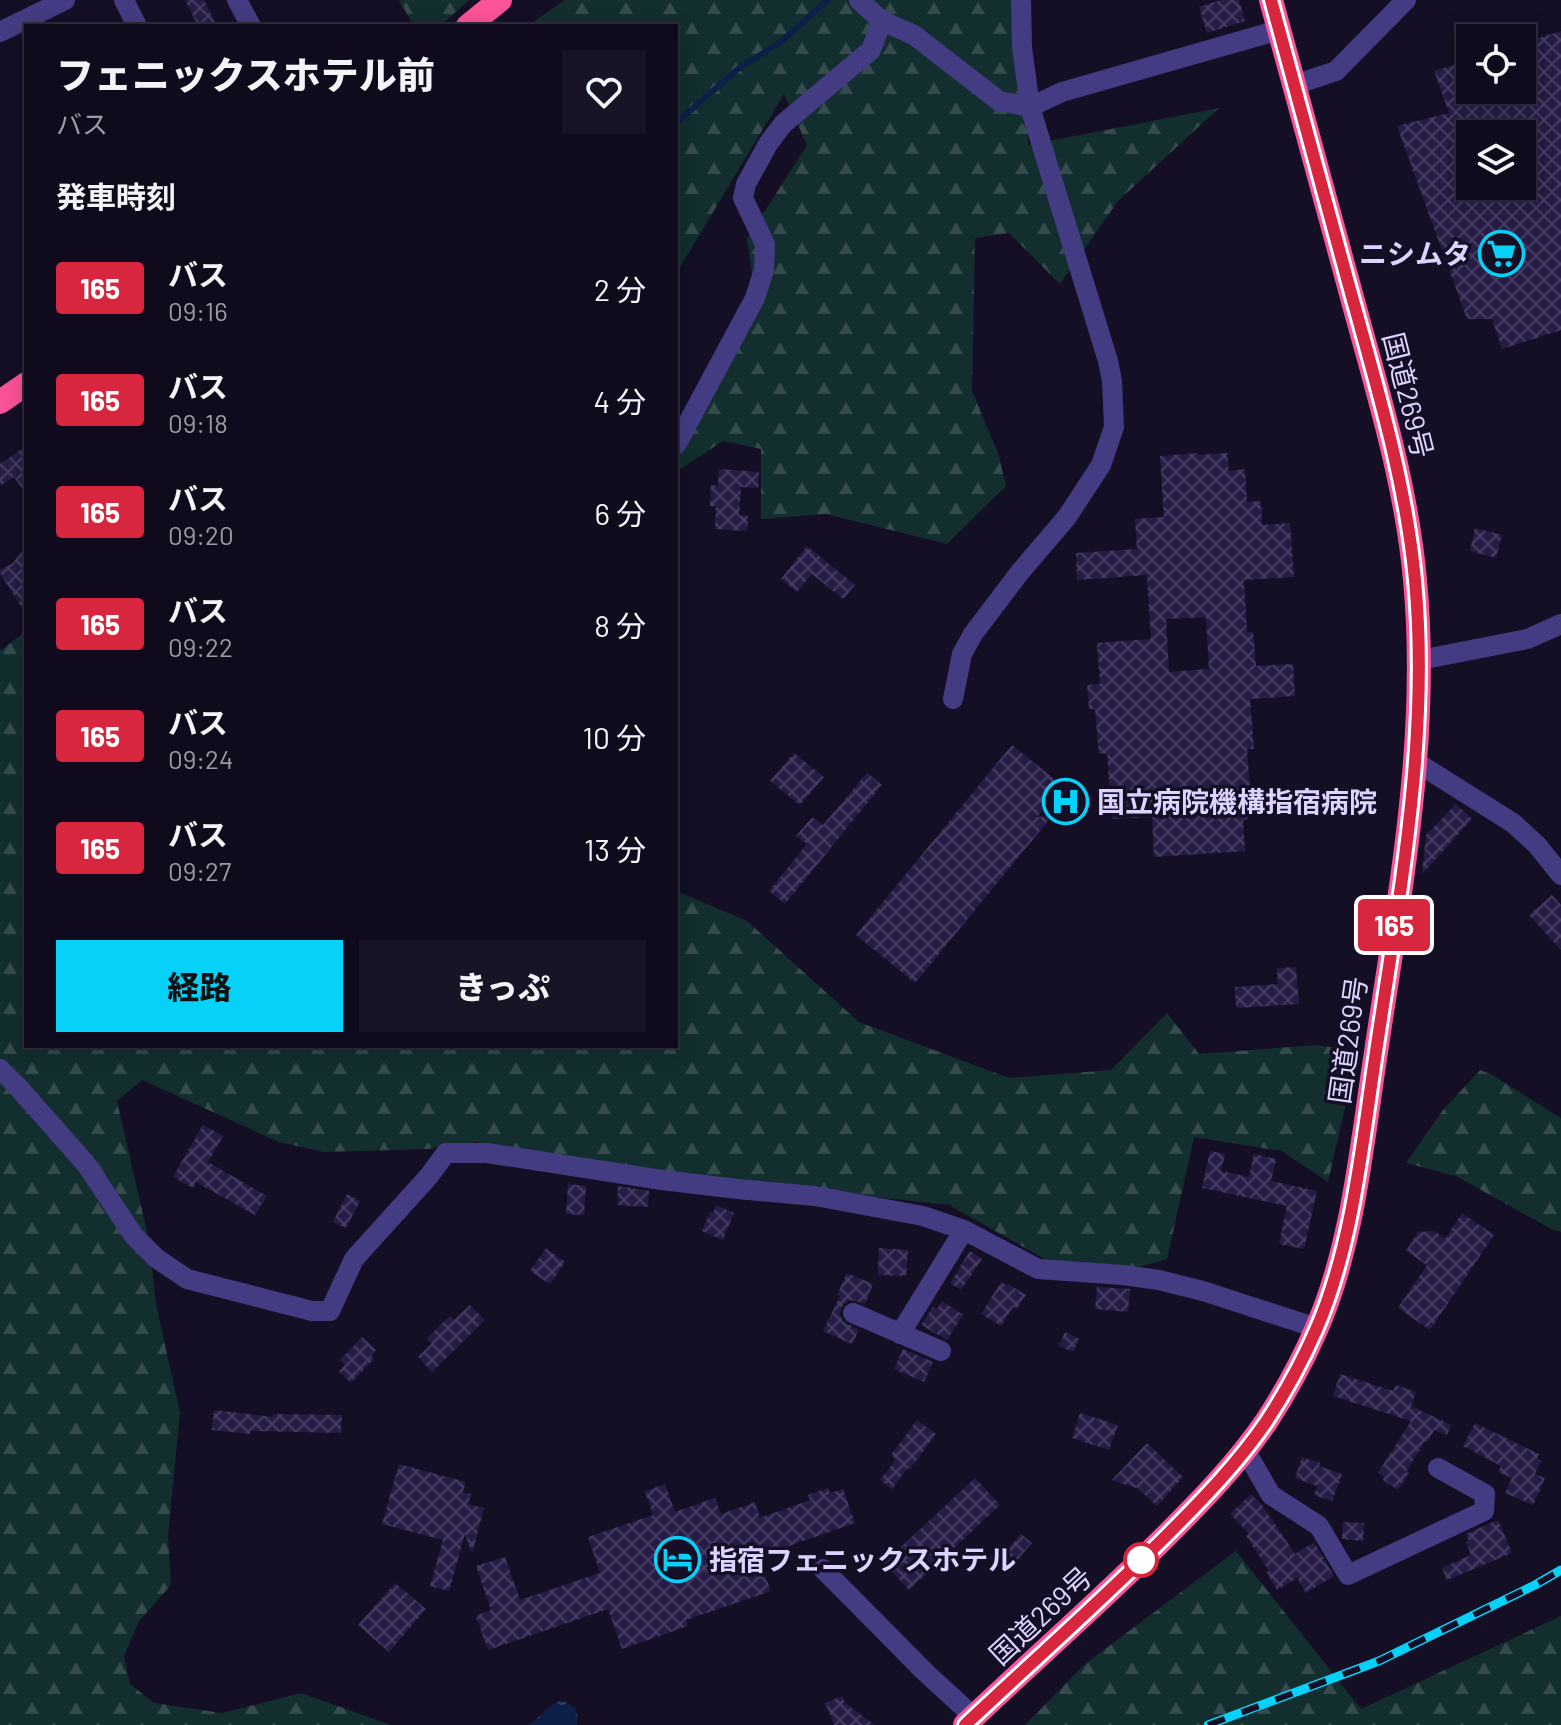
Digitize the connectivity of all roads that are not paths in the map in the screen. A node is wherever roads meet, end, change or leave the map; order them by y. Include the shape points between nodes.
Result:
1 (65, 0) edge
2 (124, 0) edge
3 (237, 0) edge
4 (500, 0) edge
5 (859, 0) edge
6 (1021, 0) edge
7 (1271, 0) edge
8 (1406, 0) edge
9 (882, 21) junction
10 (136, 24) edge
11 (250, 24) edge
12 (470, 24) edge
13 (2, 25) edge
14 (1279, 30) junction
15 (1294, 85) junction
16 (1030, 107) junction
17 (24, 385) edge
18 (0, 402) edge
19 (678, 441) edge
20 (1561, 624) edge
21 (1420, 660) junction
22 (953, 699) dead end
23 (1416, 762) junction
24 (1561, 875) edge
25 (0, 1069) edge
26 (964, 1230) junction
27 (853, 1313) dead end
28 (1317, 1328) junction
29 (900, 1334) junction
30 (941, 1351) dead end
31 (1245, 1450) junction
32 (1438, 1468) dead end
33 (823, 1569) dead end
34 (969, 1721) edge

1 - 13 street
2 - 10 street
3 - 11 street
4 - 12 highway
5 - 9 street
6 - 16 street
7 - 14 highway, 国道269号
8 - 15 street via 1336,71
9 - 16 street via 914,35 999,101
9 - 19 street via 871,50 783,124 746,184 743,198 765,244 764,270 755,298
14 - 15 highway, 国道269号
14 - 16 street via 1062,92
15 - 21 highway, 国道269号 via 1403,497
16 - 22 street via 1108,361 1114,427 1101,465 1067,517 973,634 962,654
17 - 18 highway
20 - 21 street via 1527,639
21 - 23 highway, 国道269号
23 - 24 street via 1513,823
23 - 28 highway, 国道269号 via 1350,1216
25 - 26 street via 86,1164 134,1236 156,1258 187,1279 312,1311 330,1311 354,1259 446,1153 487,1153 662,1180 815,1196 923,1216
26 - 28 street via 1038,1269 1159,1280
26 - 29 street
27 - 29 street
28 - 31 highway, 国道269号 via 1287,1388
29 - 30 street
31 - 32 street via 1271,1495 1319,1526 1348,1575 1484,1511 1485,1494
31 - 34 highway, 国道269号 via 1131,1571
33 - 34 street

